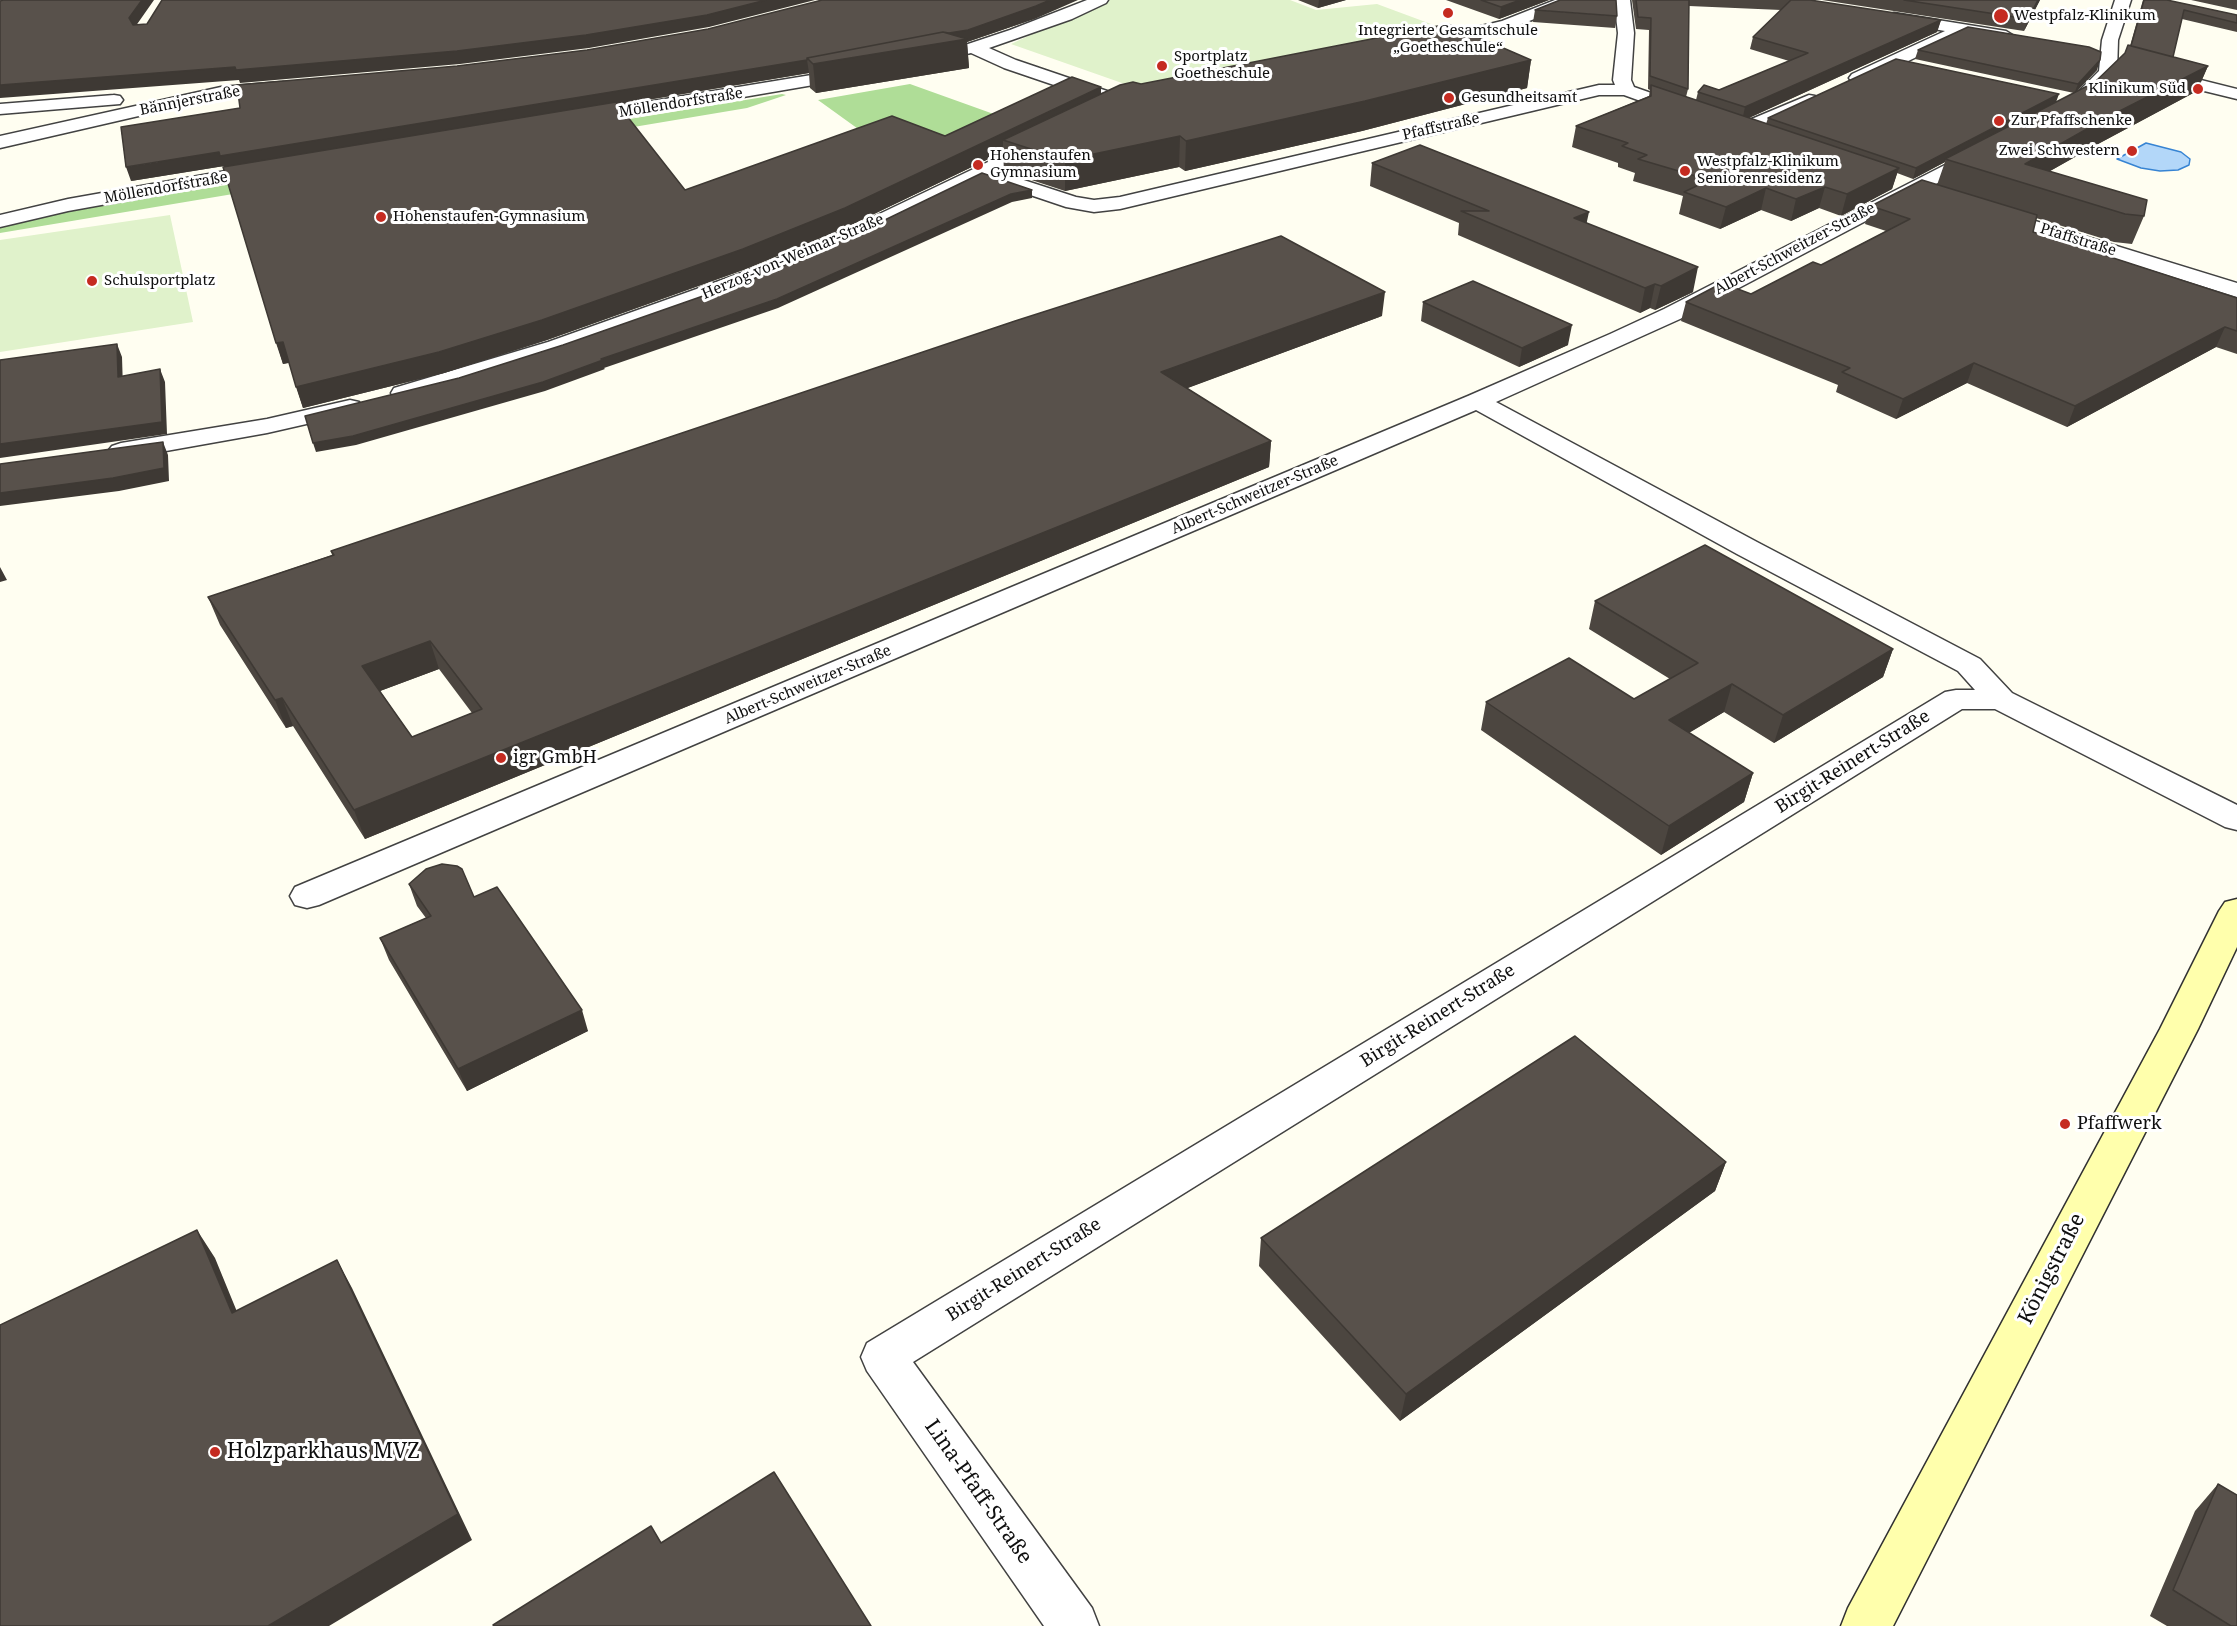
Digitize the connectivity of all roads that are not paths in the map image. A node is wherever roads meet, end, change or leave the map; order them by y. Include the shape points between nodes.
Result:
1 (1100, 0) edge
2 (1569, 0) edge
3 (1622, 0) edge
4 (2123, 0) edge
5 (1881, 16) edge
6 (1963, 29) junction
7 (2022, 38) edge
8 (974, 48) junction
9 (1413, 48) edge
10 (2091, 50) edge
11 (2109, 59) junction
12 (1892, 62) junction
13 (903, 63) edge
14 (1915, 67) edge
15 (871, 70) edge
16 (302, 85) edge
17 (1626, 90) junction
18 (221, 92) junction
19 (2237, 94) edge
20 (2057, 105) edge
21 (0, 109) edge
22 (1094, 117) edge
23 (1702, 117) edge
24 (563, 122) edge
25 (1722, 123) edge
26 (1742, 130) junction
27 (1063, 133) edge
28 (1763, 137) edge
29 (0, 142) edge
30 (1996, 145) edge
31 (285, 167) edge
32 (982, 173) junction
33 (1892, 180) edge
34 (1913, 188) junction
35 (1944, 198) edge
36 (68, 205) junction
37 (0, 206) edge
38 (1975, 208) edge
39 (0, 221) edge
40 (2237, 290) edge
41 (387, 398) edge
42 (1477, 401) junction
43 (364, 403) edge
44 (102, 454) edge
45 (2001, 700) junction
46 (2237, 819) edge
47 (307, 896) dead end
48 (2237, 911) edge
49 (883, 1357) joint
50 (1074, 1626) edge
51 (1866, 1626) edge

1 - 8 street
2 - 9 street via 1508,24
3 - 17 street via 1626,33 1622,80
4 - 11 street via 2110,40
5 - 6 street
6 - 7 street
6 - 12 street
8 - 13 street
8 - 22 street via 1118,104
10 - 11 street
11 - 19 street
11 - 20 street via 2108,72 2079,102
12 - 14 street
12 - 26 street
15 - 24 street, Möllendorfstraße
16 - 18 street, Bännjerstraße
17 - 23 street, Pfaffstraße
17 - 32 street, Pfaffstraße via 1599,90 1120,203 1073,203
18 - 21 street
18 - 29 street, Bännjerstraße
25 - 26 street
26 - 28 street
27 - 32 street, Herzog-von-Weimar-Straße
30 - 34 street, Albert-Schweitzer-Straße
31 - 36 street, Möllendorfstraße
32 - 41 street, Herzog-von-Weimar-Straße via 755,276 556,347
33 - 34 street
34 - 35 street
34 - 42 street, Albert-Schweitzer-Straße via 1672,314
36 - 37 street, Möllendorfstraße via 40,198
36 - 39 street, Möllendorfstraße
38 - 40 street, Pfaffstraße
42 - 45 street, Birgit-Reinert-Straße via 1969,665
42 - 47 street, Albert-Schweitzer-Straße
43 - 44 street via 267,426
45 - 46 street, Birgit-Reinert-Straße
45 - 49 street, Birgit-Reinert-Straße via 1956,699
48 - 51 main road, Königstraße
49 - 50 street, Lina-Pfaff-Straße

